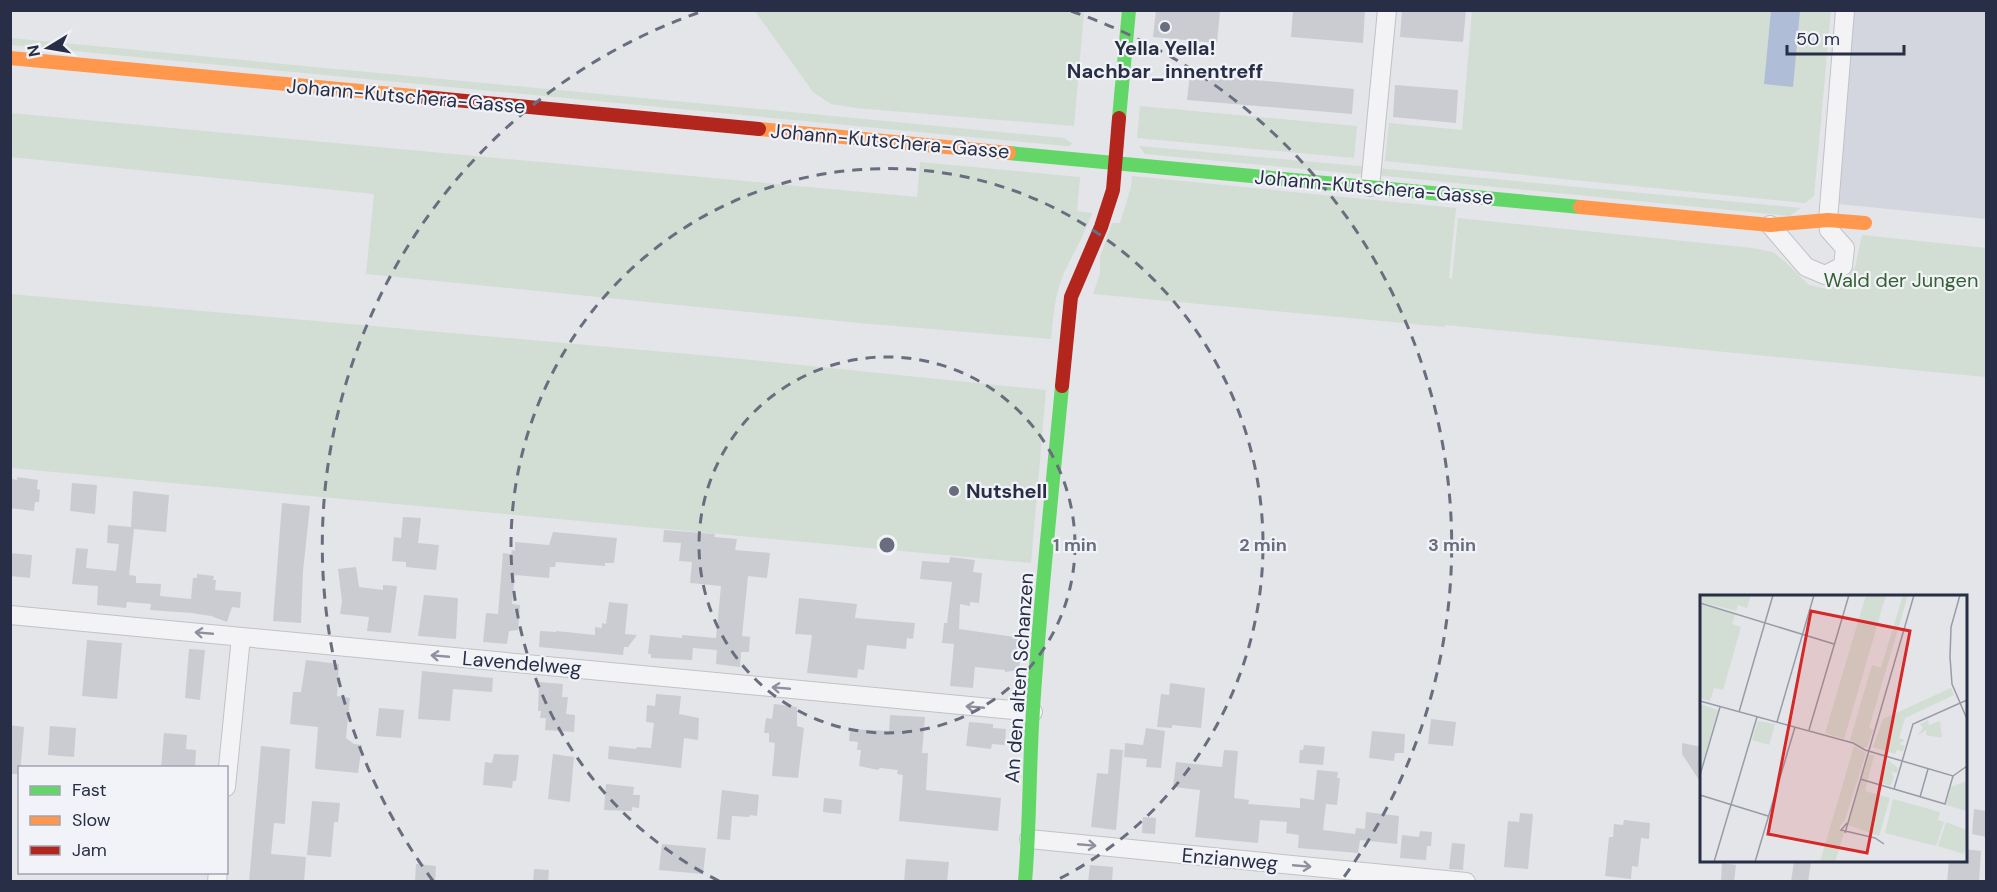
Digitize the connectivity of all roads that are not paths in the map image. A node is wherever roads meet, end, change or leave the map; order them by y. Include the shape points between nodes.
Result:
1 (1129, 10) edge
2 (1387, 10) edge
3 (1845, 10) edge
4 (10, 58) edge
5 (1114, 162) junction
6 (1370, 187) junction
7 (1828, 220) junction
8 (1865, 223) dead end
9 (1770, 225) junction
10 (10, 615) edge
11 (241, 637) junction
12 (1033, 712) junction
13 (228, 767) edge
14 (1029, 839) junction
15 (1025, 882) edge
16 (1466, 882) edge

1 - 5 street, An den alten Schanzen
2 - 6 street
3 - 7 street
4 - 5 street, Johann-Kutschera-Gasse
5 - 6 street, Johann-Kutschera-Gasse
5 - 12 street, An den alten Schanzen via 1111,198 1070,303
6 - 9 street, Johann-Kutschera-Gasse
7 - 8 street, Johann-Kutschera-Gasse
7 - 9 street, Johann-Kutschera-Gasse
7 - 9 street via 1829,230 1845,248 1843,266 1825,275 1806,267
11 -> 10 street, Lavendelweg
12 -> 11 street, Lavendelweg
11 - 13 street
12 - 14 street, An den alten Schanzen
14 - 15 street, An den alten Schanzen
14 -> 16 street, Enzianweg

